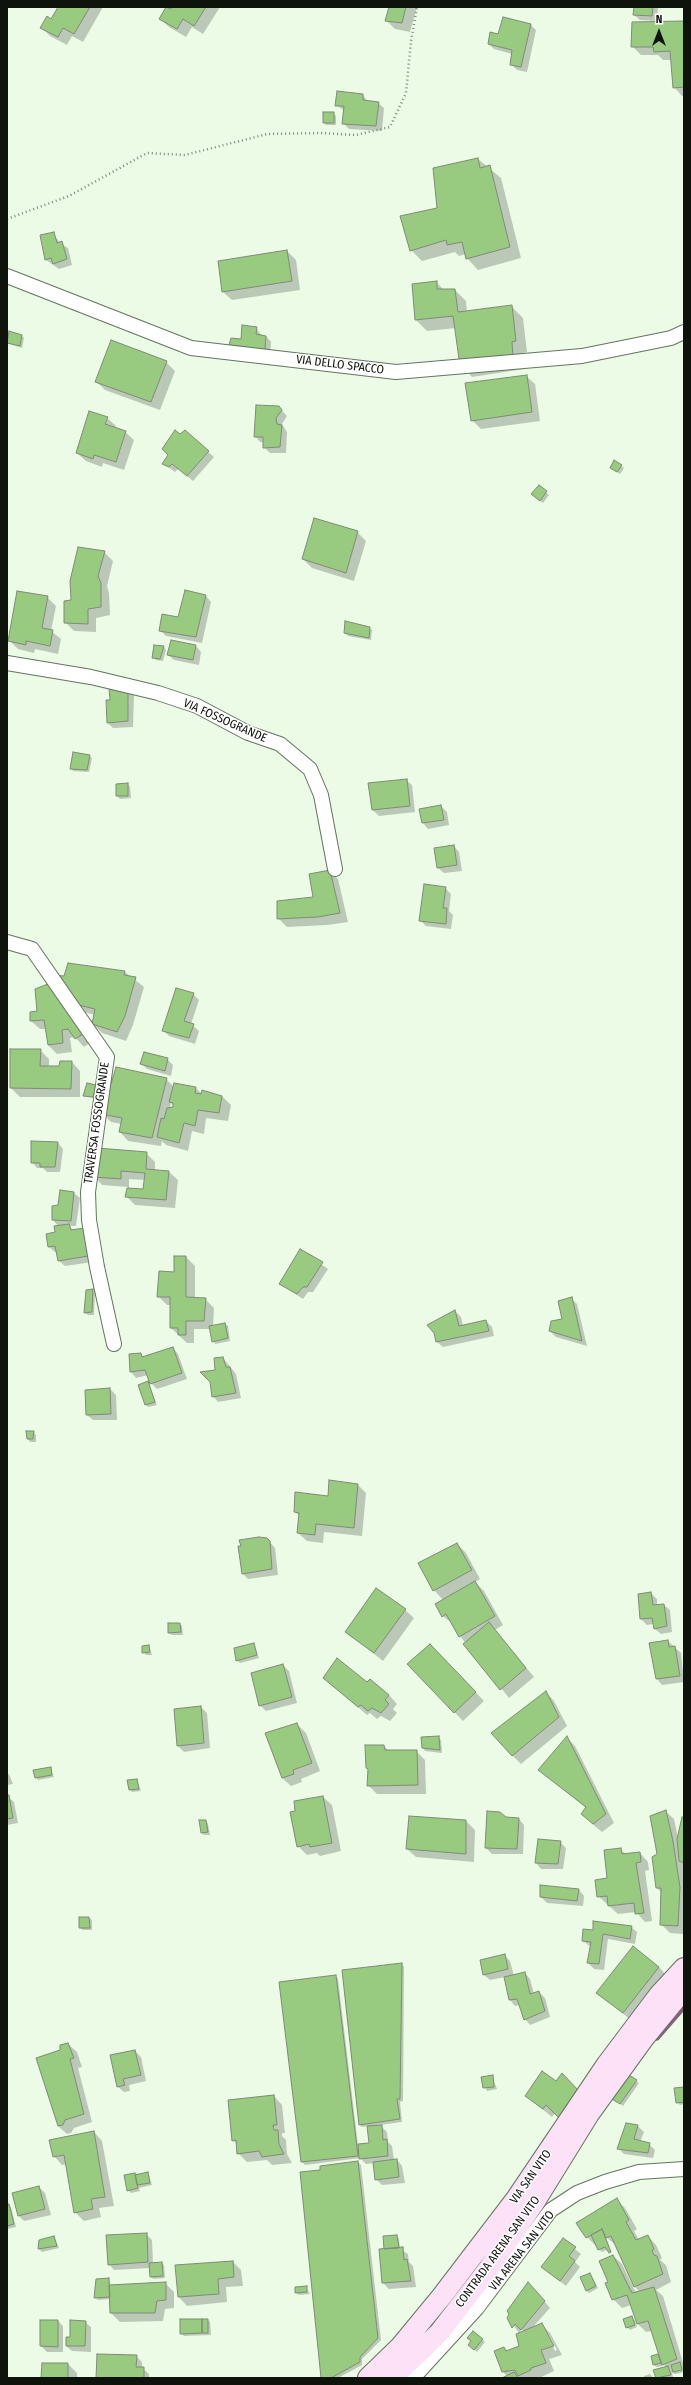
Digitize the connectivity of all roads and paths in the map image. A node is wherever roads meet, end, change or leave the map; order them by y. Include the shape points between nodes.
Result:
1 (417, 7) edge
2 (7, 219) edge
3 (7, 276) edge
4 (684, 332) edge
5 (7, 663) edge
6 (335, 869) dead end
7 (7, 942) edge
8 (114, 1344) dead end
9 (684, 1968) edge
10 (684, 1989) edge
11 (684, 2170) edge
12 (368, 2378) edge
13 (392, 2378) edge
14 (413, 2378) edge

1 - 2 path via 406,93 390,127 356,135 268,134 185,155 147,153 69,196
3 - 4 street, VIA DELLO SPACCO via 191,348 396,372 582,356 671,338
5 - 6 street, VIA FOSSOGRANDE via 90,677 158,693 197,706 248,733 280,744 310,769 321,795
7 - 8 street, TRAVERSA FOSSOGRANDE via 32,949 107,1057 88,1192 89,1220 97,1267
9 - 12 street, VIA SAN VITO via 659,1995 607,2064 516,2199 442,2296 400,2347
10 - 13 street, CONTRADA ARENA SAN VITO via 644,2038 589,2114 534,2203 489,2268 439,2333
11 - 14 street, VIA ARENA SAN VITO via 639,2172 605,2182 577,2193 551,2210 477,2308

